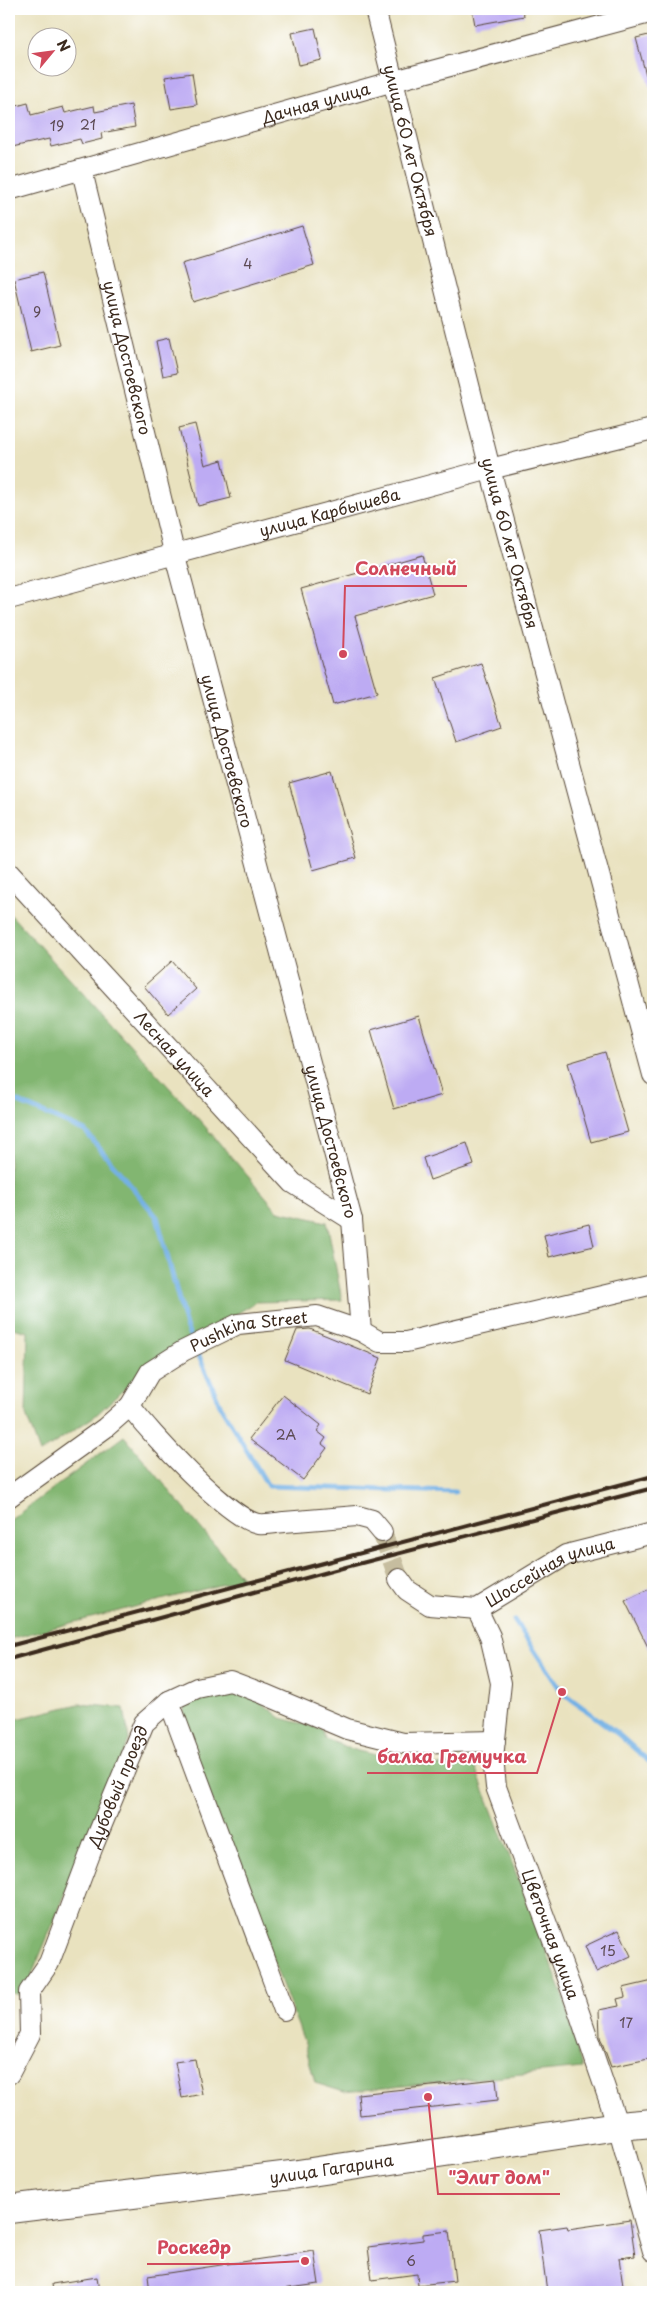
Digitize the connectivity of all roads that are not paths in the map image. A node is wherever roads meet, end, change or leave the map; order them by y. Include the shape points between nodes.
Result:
1 (375, 9) edge
2 (653, 12) edge
3 (394, 82) junction
4 (82, 171) junction
5 (9, 190) edge
6 (653, 429) edge
7 (490, 469) junction
8 (175, 556) junction
9 (9, 599) edge
10 (9, 873) edge
11 (653, 1075) edge
12 (352, 1220) junction
13 (653, 1284) edge
14 (361, 1331) junction
15 (130, 1406) junction
16 (9, 1496) edge
17 (382, 1532) tunnel mouth
18 (653, 1533) edge
19 (399, 1579) tunnel mouth
20 (477, 1609) junction
21 (169, 1701) junction
22 (495, 1741) junction
23 (284, 2010) dead end
24 (9, 2074) edge
25 (653, 2123) edge
26 (618, 2126) junction
27 (9, 2210) edge
28 (653, 2251) edge

1 - 3 street, улица 60 лет Октября
2 - 3 street, Дачная улица
3 - 4 street, Дачная улица
3 - 7 street, улица 60 лет Октября
4 - 5 street, Дачная улица
4 - 8 street, улица Достоевского
6 - 7 street, улица Карбышева
7 - 8 street, улица Карбышева
7 - 11 street, улица 60 лет Октября
8 - 9 street, улица Карбышева
8 - 12 street, улица Достоевского
10 - 12 street, Лесная улица via 293,1183
12 - 14 street, улица Достоевского
13 - 14 street, Pushkina Street via 406,1342 380,1342
14 - 15 street, Pushkina Street via 317,1316 238,1324 203,1340 150,1372
15 - 16 street, Pushkina Street via 105,1428
15 - 17 street via 181,1463 243,1518 258,1524 357,1516 372,1520
18 - 20 street, Шоссейная улица via 566,1555
19 - 20 street, Шоссейная улица via 412,1594 430,1606
20 - 22 street, Цветочная улица via 490,1636 501,1683
21 - 22 street via 196,1688 230,1681 346,1729 403,1743
21 - 23 street
21 - 24 street, Дубовый проезд via 144,1723 49,1963 29,1992 30,2034
22 - 26 street, Цветочная улица via 496,1787 572,1989
25 - 26 main road, улица Гагарина
26 - 27 main road, улица Гагарина via 291,2175
26 - 28 street, Цветочная улица

